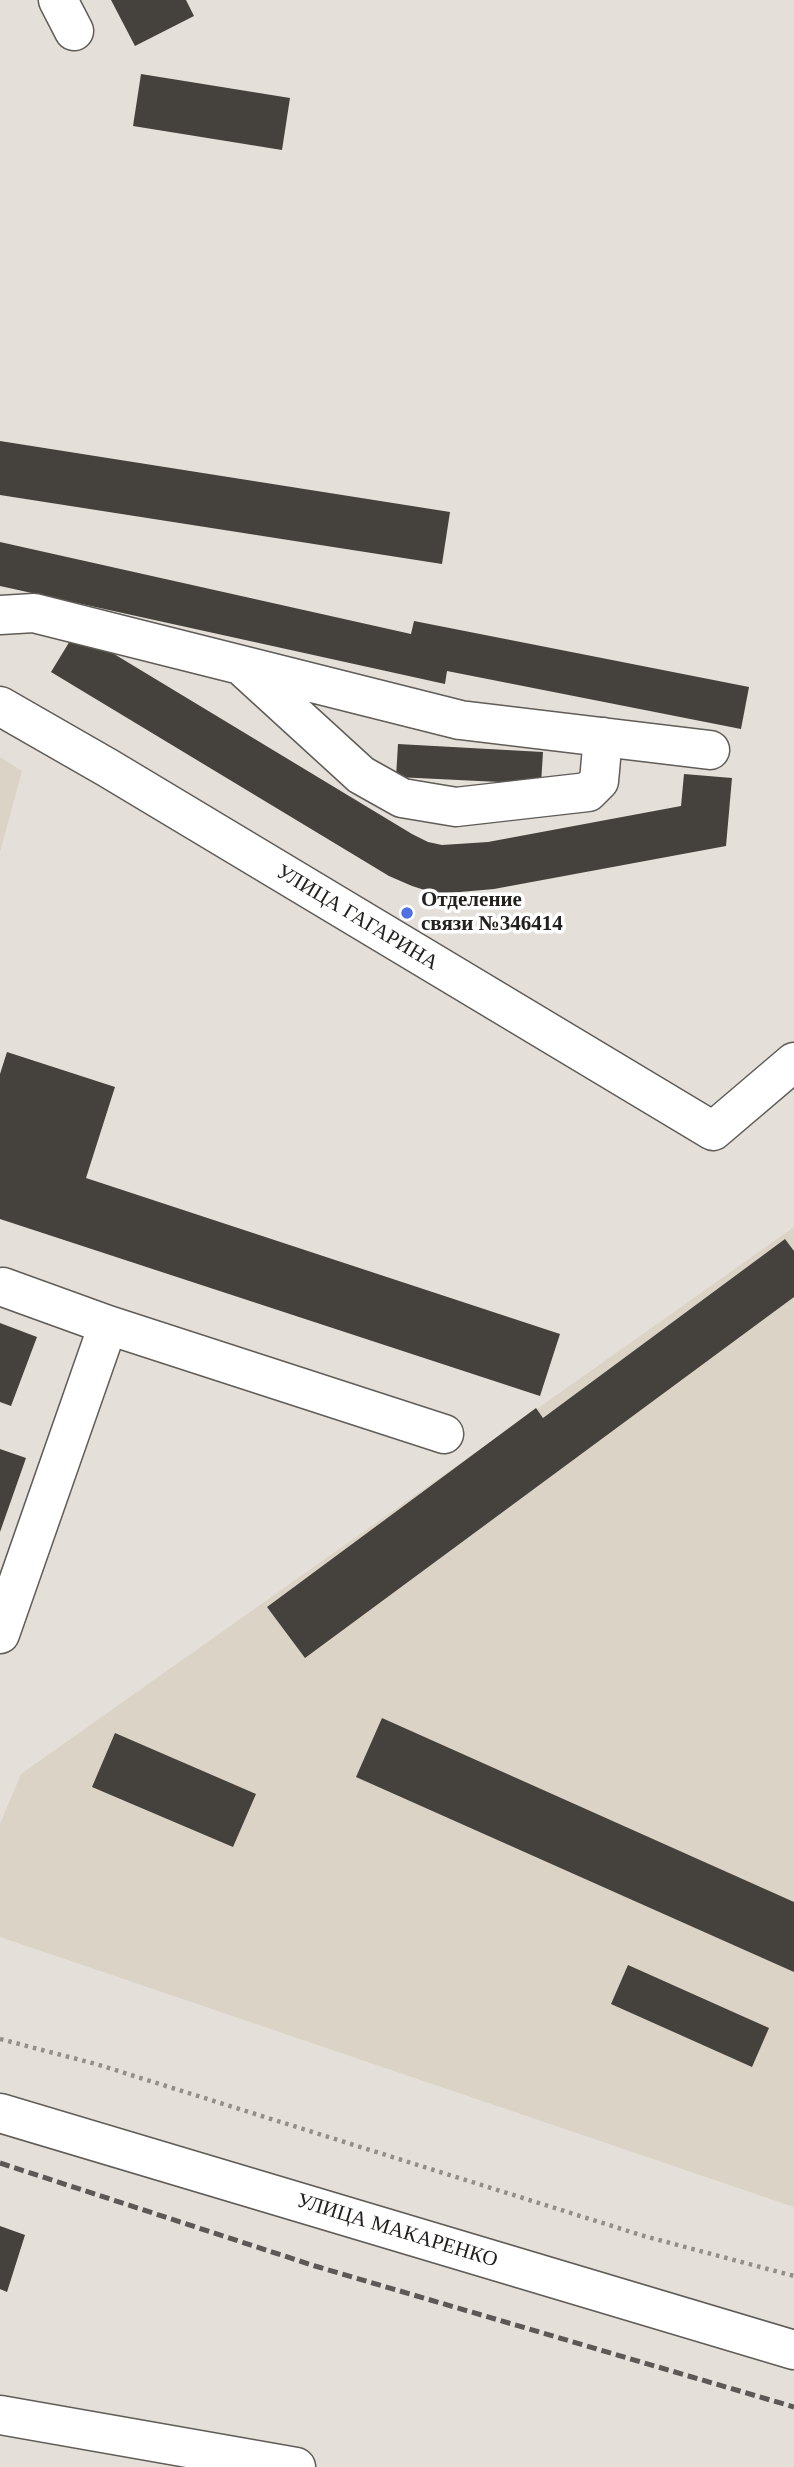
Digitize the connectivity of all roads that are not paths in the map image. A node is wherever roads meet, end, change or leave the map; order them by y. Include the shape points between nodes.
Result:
1 (0, 615) edge
2 (241, 665) junction
3 (0, 706) edge
4 (603, 737) junction
5 (710, 750) dead end
6 (794, 1062) edge
7 (3, 1287) dead end
8 (108, 1325) junction
9 (444, 1434) dead end
10 (4, 1611) edge
11 (0, 2113) edge
12 (794, 2350) edge
13 (0, 2415) edge
14 (296, 2467) edge

1 - 2 street via 34,613
2 - 4 street via 460,720
2 - 4 street via 361,775 402,798 456,807 588,792 599,781
3 - 6 street, УЛИЦА ГАГАРИНА via 713,1132
4 - 5 street
7 - 8 street
8 - 9 street
8 - 10 street
11 - 12 street, УЛИЦА МАКАРЕНКО
13 - 14 street

